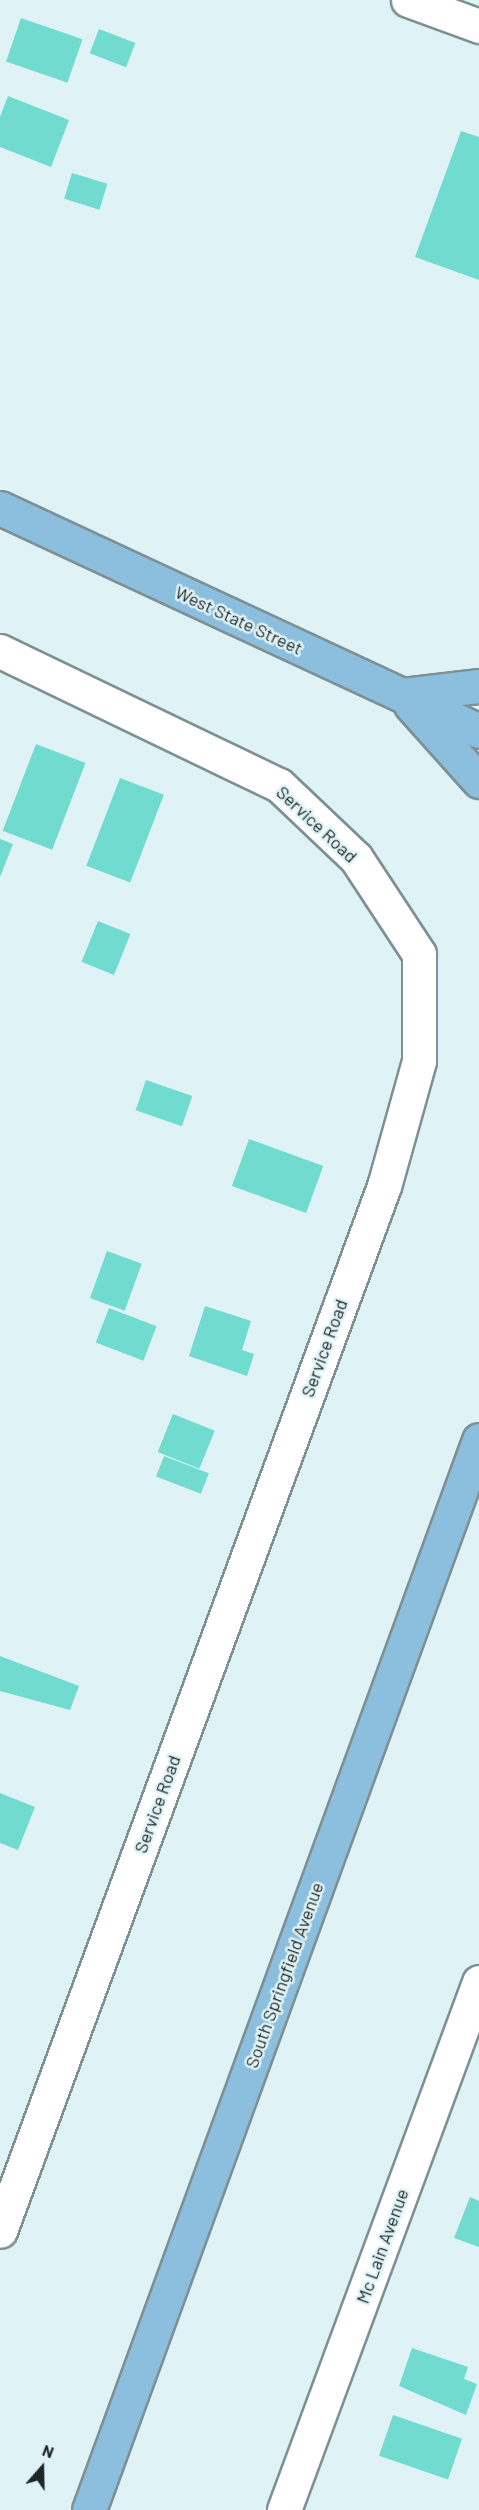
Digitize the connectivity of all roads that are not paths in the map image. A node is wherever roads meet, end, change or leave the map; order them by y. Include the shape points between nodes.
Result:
1 (408, 0) edge
2 (479, 26) edge
3 (0, 508) edge
4 (0, 651) edge
5 (479, 686) edge
6 (402, 695) junction
7 (479, 731) edge
8 (479, 781) edge
9 (479, 1440) edge
10 (479, 1982) edge
11 (0, 2231) edge
12 (89, 2510) edge
13 (284, 2510) edge

1 - 2 street
3 - 6 main road, West State Street
4 - 11 street, Service Road via 279,785 356,858 419,954 419,1061 384,1186
5 - 6 main road
6 - 7 main road, West State Street
6 - 8 main road
9 - 12 main road, South Springfield Avenue
10 - 13 street, Mc Lain Avenue

